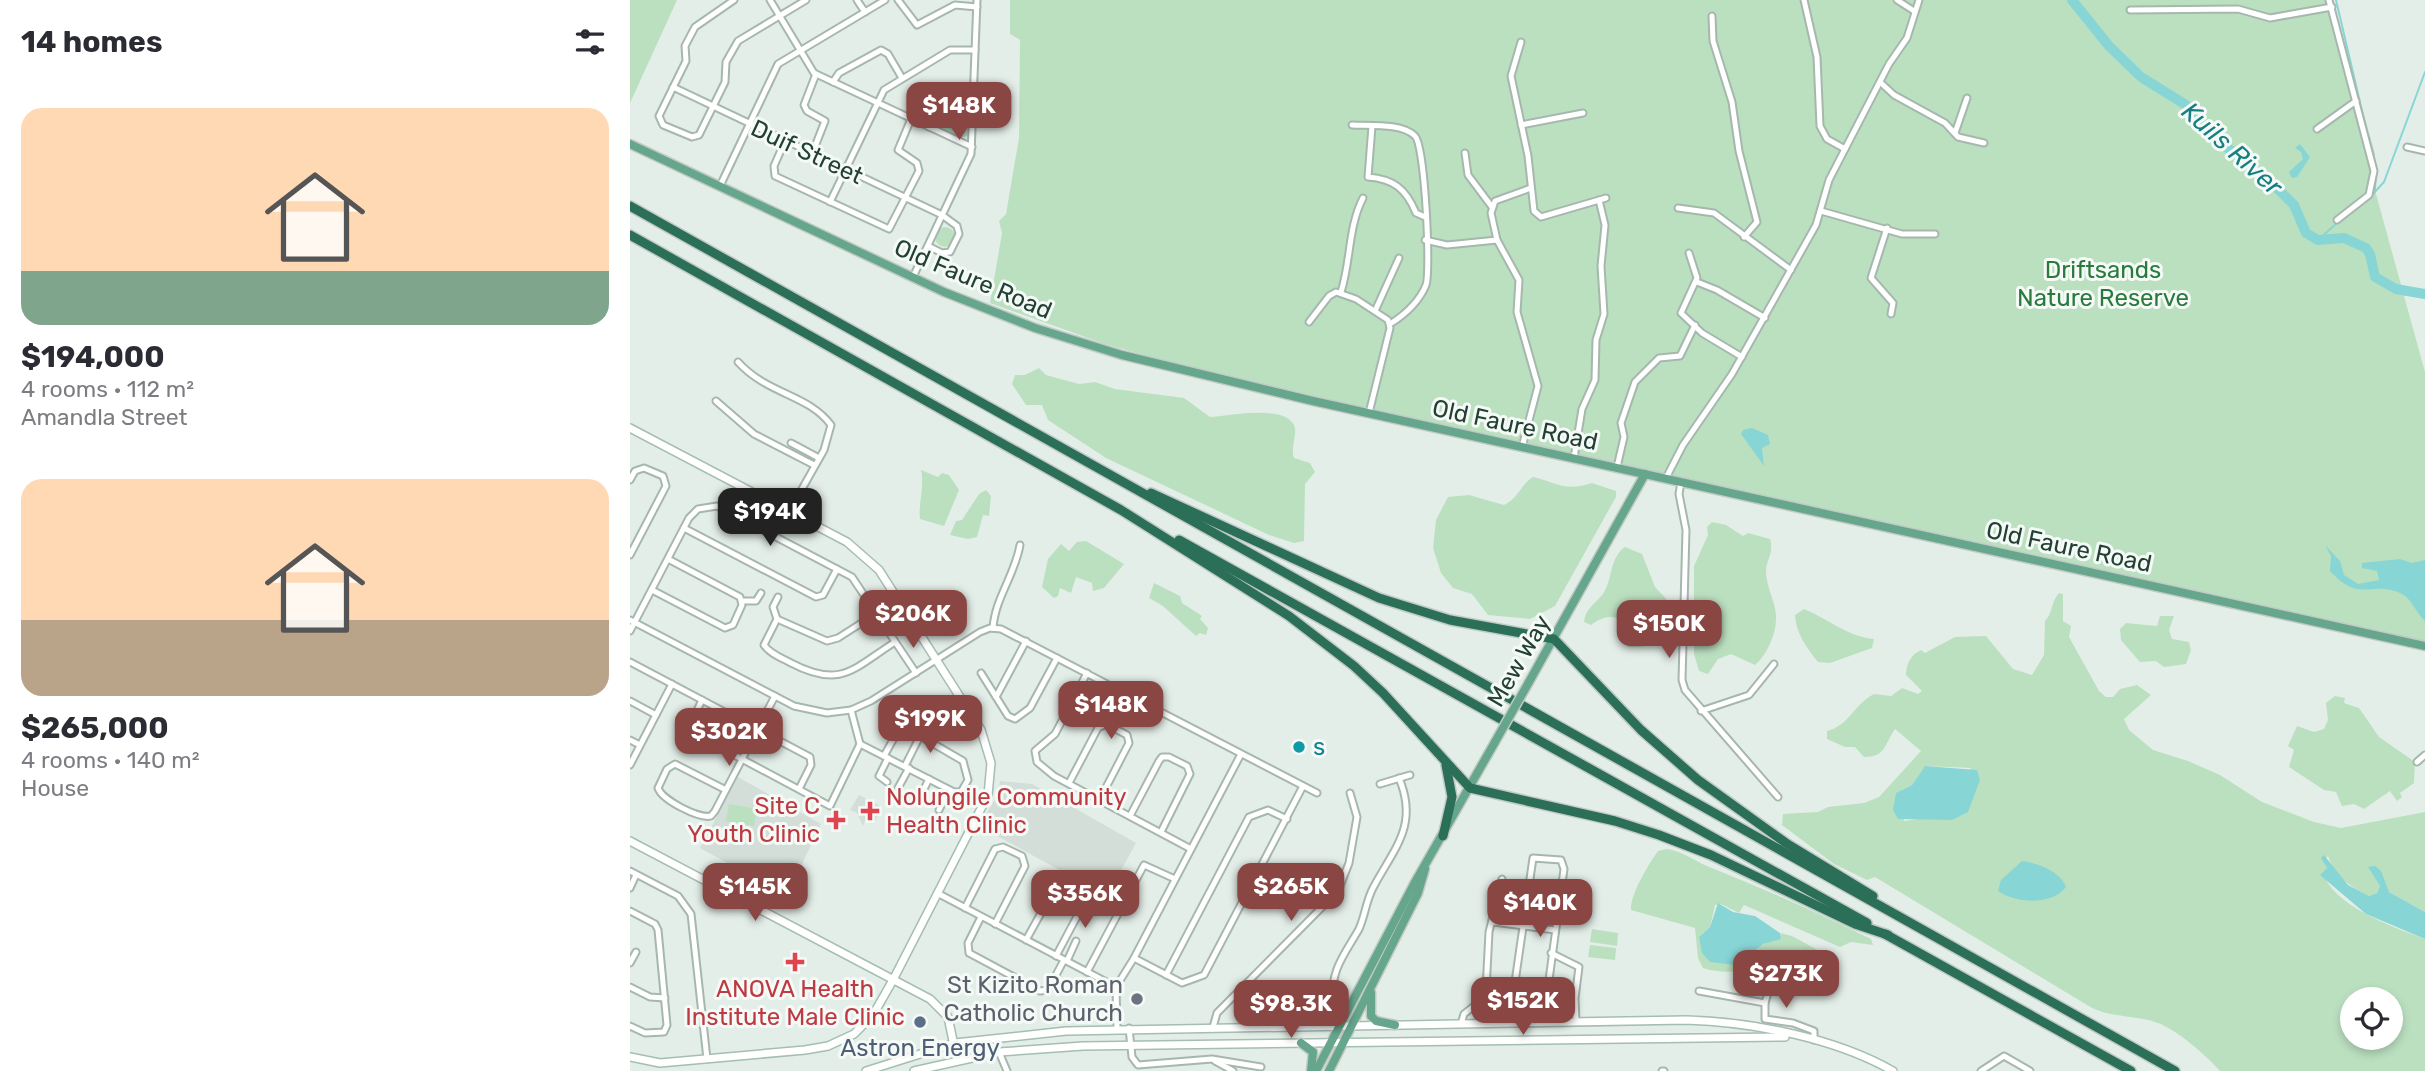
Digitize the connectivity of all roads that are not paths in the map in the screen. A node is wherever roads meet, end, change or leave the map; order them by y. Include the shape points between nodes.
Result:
1 (734, 0) edge
2 (770, 0) edge
3 (806, 0) edge
4 (857, 0) edge
5 (885, 0) edge
6 (898, 0) edge
7 (1804, 0) edge
8 (1898, 0) edge
9 (1919, 0) edge
10 (2329, 0) edge
11 (977, 3) edge
12 (2332, 7) junction
13 (2130, 10) dead end
14 (1914, 11) junction
15 (865, 12) junction
16 (779, 15) junction
17 (1712, 16) dead end
18 (1521, 42) dead end
19 (800, 50) junction
20 (975, 50) junction
21 (816, 74) junction
22 (902, 78) junction
23 (834, 82) junction
24 (1880, 82) junction
25 (673, 87) junction
26 (1967, 97) dead end
27 (974, 99) junction
28 (2356, 101) junction
29 (877, 103) junction
30 (713, 107) junction
31 (1583, 113) dead end
32 (911, 119) junction
33 (749, 124) junction
34 (1352, 125) dead end
35 (1521, 125) junction
36 (1372, 126) junction
37 (929, 127) junction
38 (2317, 129) dead end
39 (1955, 133) junction
40 (785, 141) junction
41 (1984, 143) dead end
42 (630, 144) edge
43 (2407, 146) dead end
44 (972, 147) junction
45 (1845, 149) junction
46 (2425, 151) edge
47 (812, 153) junction
48 (1465, 153) dead end
49 (845, 170) junction
50 (720, 186) junction
51 (1531, 188) junction
52 (906, 198) junction
53 (1363, 198) dead end
54 (830, 202) junction
55 (630, 206) edge
56 (1492, 207) junction
57 (1678, 208) dead end
58 (1821, 211) junction
59 (942, 215) junction
60 (1425, 217) junction
61 (2337, 220) dead end
62 (1887, 228) junction
63 (630, 234) edge
64 (1935, 234) dead end
65 (1744, 237) junction
66 (1426, 240) junction
67 (1497, 240) junction
68 (928, 246) junction
69 (1689, 253) dead end
70 (1399, 258) dead end
71 (1791, 270) junction
72 (913, 277) junction
73 (1697, 282) junction
74 (1341, 292) junction
75 (1376, 311) junction
76 (1891, 314) dead end
77 (1765, 318) junction
78 (1309, 322) dead end
79 (1390, 324) junction
80 (1695, 325) junction
81 (1742, 357) junction
82 (738, 362) dead end
83 (716, 401) dead end
84 (1369, 413) junction
85 (630, 428) edge
86 (791, 443) dead end
87 (1522, 447) junction
88 (819, 458) junction
89 (1574, 458) junction
90 (814, 465) junction
91 (1617, 467) junction
92 (1102, 470) junction
93 (1644, 474) junction
94 (1666, 478) junction
95 (630, 480) edge
96 (1681, 482) junction
97 (1121, 510) junction
98 (789, 512) junction
99 (684, 528) junction
100 (1020, 545) dead end
101 (630, 555) edge
102 (668, 559) junction
103 (837, 569) junction
104 (652, 590) junction
105 (761, 593) dead end
106 (778, 597) dead end
107 (743, 601) junction
108 (877, 613) junction
109 (778, 619) junction
110 (632, 621) edge
111 (993, 628) junction
112 (630, 631) edge
113 (1554, 639) junction
114 (1026, 641) junction
115 (895, 642) junction
116 (2425, 646) edge
117 (1057, 658) junction
118 (936, 660) junction
119 (630, 662) edge
120 (1774, 664) dead end
121 (916, 673) junction
122 (981, 673) dead end
123 (1087, 673) junction
124 (672, 684) junction
125 (775, 696) junction
126 (996, 697) junction
127 (702, 700) junction
128 (630, 701) edge
129 (941, 701) dead end
130 (851, 710) junction
131 (1701, 711) junction
132 (656, 715) junction
133 (902, 726) junction
134 (758, 729) junction
135 (920, 736) junction
136 (630, 740) edge
137 (860, 744) junction
138 (640, 746) junction
139 (1241, 754) junction
140 (2425, 755) edge
141 (886, 757) junction
142 (742, 760) junction
143 (1444, 760) junction
144 (2417, 762) dead end
145 (630, 765) edge
146 (907, 767) junction
147 (1410, 775) dead end
148 (1399, 778) junction
149 (929, 779) junction
150 (887, 782) dead end
151 (1069, 783) junction
152 (1380, 784) dead end
153 (1304, 786) junction
154 (898, 788) dead end
155 (1470, 788) junction
156 (799, 789) junction
157 (726, 790) junction
158 (949, 790) junction
159 (959, 793) junction
160 (1317, 793) dead end
161 (1350, 793) dead end
162 (1777, 797) dead end
163 (919, 799) dead end
164 (1100, 799) junction
165 (957, 808) dead end
166 (939, 810) dead end
167 (1130, 816) junction
168 (1287, 819) junction
169 (1161, 832) junction
170 (1443, 836) junction
171 (630, 841) edge
172 (1191, 849) junction
173 (1425, 868) junction
174 (633, 873) edge
175 (1175, 879) junction
176 (1502, 879) dead end
177 (630, 888) edge
178 (1090, 892) junction
179 (939, 894) junction
180 (965, 908) junction
181 (1121, 908) junction
182 (630, 911) edge
183 (981, 917) junction
184 (1493, 922) junction
185 (995, 924) junction
186 (1522, 927) junction
187 (1555, 930) junction
188 (1924, 932) junction
189 (1888, 935) junction
190 (1026, 940) junction
191 (1076, 941) dead end
192 (636, 952) dead end
193 (1551, 953) junction
194 (1056, 956) junction
195 (1134, 958) junction
196 (1065, 961) junction
197 (630, 963) edge
198 (1087, 972) junction
199 (1166, 975) junction
200 (893, 980) junction
201 (1771, 982) dead end
202 (1116, 986) junction
203 (630, 987) edge
204 (1372, 987) junction
205 (1699, 991) dead end
206 (665, 998) junction
207 (1483, 999) junction
208 (1765, 1003) junction
209 (1350, 1006) junction
210 (1576, 1022) junction
211 (1529, 1023) junction
212 (1461, 1024) junction
213 (1395, 1025) junction
214 (630, 1026) edge
215 (1339, 1026) junction
216 (1352, 1026) junction
217 (1213, 1027) junction
218 (1129, 1028) junction
219 (1117, 1029) junction
220 (1083, 1030) junction
221 (1800, 1037) junction
222 (1814, 1040) junction
223 (1331, 1042) junction
224 (1344, 1042) junction
225 (955, 1043) junction
226 (1301, 1043) junction
227 (1083, 1046) junction
228 (1131, 1046) junction
229 (999, 1052) junction
230 (630, 1057) edge
231 (707, 1059) junction
232 (1212, 1059) junction
233 (957, 1060) junction
234 (2017, 1063) junction
235 (1261, 1066) dead end
236 (866, 1071) edge
237 (914, 1071) edge
238 (1007, 1071) edge
239 (1233, 1071) edge
240 (1311, 1071) edge
241 (1316, 1071) edge
242 (1329, 1071) edge
243 (1894, 1071) edge
244 (1981, 1071) edge
245 (2010, 1071) edge
246 (2030, 1071) edge
247 (2132, 1071) edge
248 (2175, 1071) edge

1 - 25 street via 695,27
2 - 16 street
3 - 16 street
4 - 15 street
5 - 15 street
6 - 11 street via 917,25 955,5
7 - 45 street via 1817,64 1820,126 1827,139
8 - 14 street
9 - 14 street
10 - 12 street
11 - 20 street
12 - 13 street via 2270,18 2238,9
12 - 28 street
14 - 24 street via 1907,38
15 - 19 street
16 - 19 street
16 - 30 street via 738,41 726,61 726,82
17 - 65 street via 1713,41 1757,222
18 - 35 street via 1510,76
19 - 21 street
19 - 33 street via 778,64
20 - 22 street via 950,50
20 - 27 street
21 - 23 street
21 - 47 street via 804,105 825,121 825,127
22 - 23 street via 881,50 837,74
22 - 29 street via 884,90
23 - 29 street
24 - 39 street
24 - 45 street
25 - 30 street, Duif Street
25 - 30 street via 660,120 663,125 697,137
26 - 39 street
27 - 37 street via 940,111
27 - 44 street
28 - 38 street
28 - 61 street via 2374,179 2369,195
29 - 32 street
29 - 49 street
30 - 33 street, Duif Street
31 - 35 street
32 - 37 street
32 - 52 street via 898,150 919,168
33 - 40 street, Duif Street
33 - 50 street
34 - 36 street
35 - 51 street
36 - 60 street via 1368,177 1395,182 1416,213
36 - 60 street via 1407,131 1419,142 1426,184
37 - 44 street
39 - 41 street
40 - 47 street, Duif Street
40 - 54 street via 774,166 775,176
42 - 50 main road, Old Faure Road
43 - 46 street
44 - 59 street
45 - 58 street via 1826,188
47 - 49 street, Duif Street
48 - 56 street via 1468,175
49 - 52 street, Duif Street
49 - 54 street
50 - 72 main road, Old Faure Road
51 - 56 street via 1506,196
51 - 89 street via 1534,211 1541,218 1602,199 1605,301 1596,340 1595,380 1583,409
52 - 54 street via 887,229
52 - 59 street, Duif Street
53 - 74 street via 1353,220
55 - 92 highway
56 - 67 street
57 - 65 street via 1714,213
58 - 62 street
58 - 71 street
59 - 68 street
59 - 68 street via 958,229 953,250 946,253
60 - 66 street
62 - 64 street via 1908,235
62 - 76 street via 1871,278 1893,303
63 - 97 highway
65 - 71 street
66 - 67 street via 1447,245
66 - 79 street via 1427,281 1413,306
67 - 87 street via 1519,280 1517,312 1538,386
68 - 72 street
69 - 73 street
70 - 75 street
71 - 77 street
72 - 84 main road, Old Faure Road via 1035,328 1122,355
73 - 77 street
73 - 80 street via 1681,313
74 - 75 street
74 - 78 street via 1329,296
75 - 79 street
77 - 81 street
79 - 84 street
80 - 81 street
80 - 91 street via 1680,356 1659,358 1635,382 1621,423
81 - 94 street
82 - 88 street via 760,382 806,402 829,422 829,440
83 - 90 street via 754,435
84 - 87 main road, Old Faure Road
85 - 98 main road
86 - 88 street
87 - 89 main road, Old Faure Road
88 - 90 street
89 - 91 main road, Old Faure Road
90 - 98 street
91 - 93 main road, Old Faure Road
92 - 113 highway via 1379,598 1450,620
92 - 188 highway
93 - 94 main road, Old Faure Road
93 - 113 main road, Mew Way
94 - 96 main road, Old Faure Road
95 - 101 street via 637,469 644,468 663,476 666,483
96 - 116 main road, Old Faure Road
96 - 131 street via 1685,530 1682,680
97 - 143 highway via 1329,645 1383,693
97 - 189 highway
98 - 118 main road via 868,557
99 - 102 street
99 - 103 street via 695,511 717,506
99 - 103 street via 816,597 823,595
100 - 111 street via 995,608
102 - 104 street
102 - 107 street
103 - 108 street via 855,579
104 - 107 street via 725,628 733,625
104 - 110 street
105 - 107 street via 756,601
106 - 109 street via 773,607
108 - 109 street via 827,641
108 - 115 street
109 - 115 street via 764,640 765,648 818,676 847,673
110 - 112 street
110 - 125 street
111 - 114 street
111 - 118 street
113 - 155 main road, Mew Way, bridge
113 - 188 highway via 1641,730 1698,780
114 - 117 street
114 - 126 street
115 - 121 street
117 - 123 street
117 - 126 street via 1021,716 1009,717
118 - 121 street
118 - 179 main road via 981,730 992,771 984,806
119 - 124 street
120 - 131 street via 1749,695
121 - 130 street
122 - 126 street
123 - 139 street
123 - 151 street via 1055,734 1034,753 1046,771
124 - 127 street
124 - 132 street
125 - 130 street via 818,713
125 - 134 street
127 - 134 street
127 - 142 street via 691,731
128 - 132 street
129 - 133 street
130 - 137 street
131 - 162 street
132 - 138 street
133 - 135 street
133 - 141 street
134 - 142 street
134 - 156 street via 811,759
135 - 146 street
135 - 159 street via 964,761 968,780
136 - 138 street
137 - 141 street
137 - 156 street via 830,806
138 - 145 street
139 - 153 street
139 - 172 street
140 - 144 street
141 - 146 street
141 - 150 street via 879,776
142 - 156 street
142 - 157 street
143 - 155 highway
143 - 170 highway via 1452,797
146 - 149 street
146 - 154 street
147 - 148 street
148 - 152 street
148 - 209 street via 1407,797 1406,821 1396,850 1378,873 1336,972 1335,999
149 - 158 street
149 - 163 street
151 - 164 street
151 - 164 street via 1098,728 1106,724 1114,728 1127,735 1129,743
153 - 160 street
153 - 168 street
155 - 170 main road, Mew Way
155 - 189 highway via 1659,835
157 - 157 street via 709,817 660,793 659,785 667,769 677,765
158 - 159 street
158 - 166 street
159 - 165 street
161 - 217 street via 1357,817 1349,863 1338,891 1217,1013
164 - 167 street
167 - 169 street
167 - 169 street via 1162,757 1174,758 1187,766 1190,774
168 - 199 street via 1205,973 1184,983
168 - 199 street via 1268,810 1249,817
169 - 172 street
170 - 173 main road, Mew Way
171 - 200 main road
172 - 175 street
173 - 204 main road, Mew Way via 1418,893
173 - 209 main road, Mew Way
174 - 177 street
174 - 231 street via 678,896 691,914
175 - 181 street via 1144,865
175 - 195 street
176 - 184 street
178 - 181 street
178 - 190 street via 1059,880
178 - 194 street
179 - 180 street
179 - 200 main road
180 - 183 street
180 - 185 street via 995,849 1006,848 1023,856 1026,866
181 - 198 street
182 - 206 street via 657,927
183 - 185 street
183 - 196 street via 968,943 969,953 1019,980 1045,991
184 - 186 street
184 - 207 street
185 - 190 street
186 - 187 street
186 - 187 street via 1533,858 1553,858 1564,865
186 - 207 street via 1513,992 1508,998
187 - 193 street
188 - 248 highway
189 - 247 highway
190 - 194 street
191 - 196 street
192 - 197 street
193 - 210 street via 1580,967 1574,998
193 - 211 street via 1546,1002
194 - 196 street
195 - 199 street
195 - 202 street
196 - 198 street
198 - 202 street
200 - 225 main road via 939,1006 948,1017
200 - 231 main road via 870,1020 845,1040 816,1048
201 - 208 street
202 - 219 street
203 - 206 street via 650,997
204 - 213 main road via 1370,1014 1376,1021
204 - 216 main road, Mew Way
205 - 208 street
206 - 214 street via 664,1032 645,1033
207 - 212 street via 1467,1010
208 - 222 street via 1767,1021 1814,1031
209 - 215 main road, Mew Way
210 - 211 main road
210 - 221 main road via 1695,1020
211 - 212 main road
212 - 213 main road
213 - 216 main road
215 - 216 main road
215 - 217 main road
215 - 223 main road, Mew Way
216 - 224 main road, Mew Way
217 - 218 main road
218 - 219 main road
218 - 228 street
219 - 220 main road
220 - 225 main road
220 - 227 main road
221 - 222 main road
221 - 224 main road
222 - 243 main road via 1858,1053
223 - 224 main road
223 - 226 main road
223 - 241 main road, Mew Way
224 - 242 main road, Mew Way
225 - 233 main road
225 - 236 main road
226 - 228 main road
226 - 240 main road via 1313,1052
227 - 228 main road
227 - 229 main road
228 - 232 street via 1138,1065
229 - 233 main road
229 - 238 street
230 - 231 main road via 660,1063
232 - 235 street
232 - 239 street
233 - 237 main road
234 - 244 street via 2004,1056
234 - 245 street
234 - 246 street

